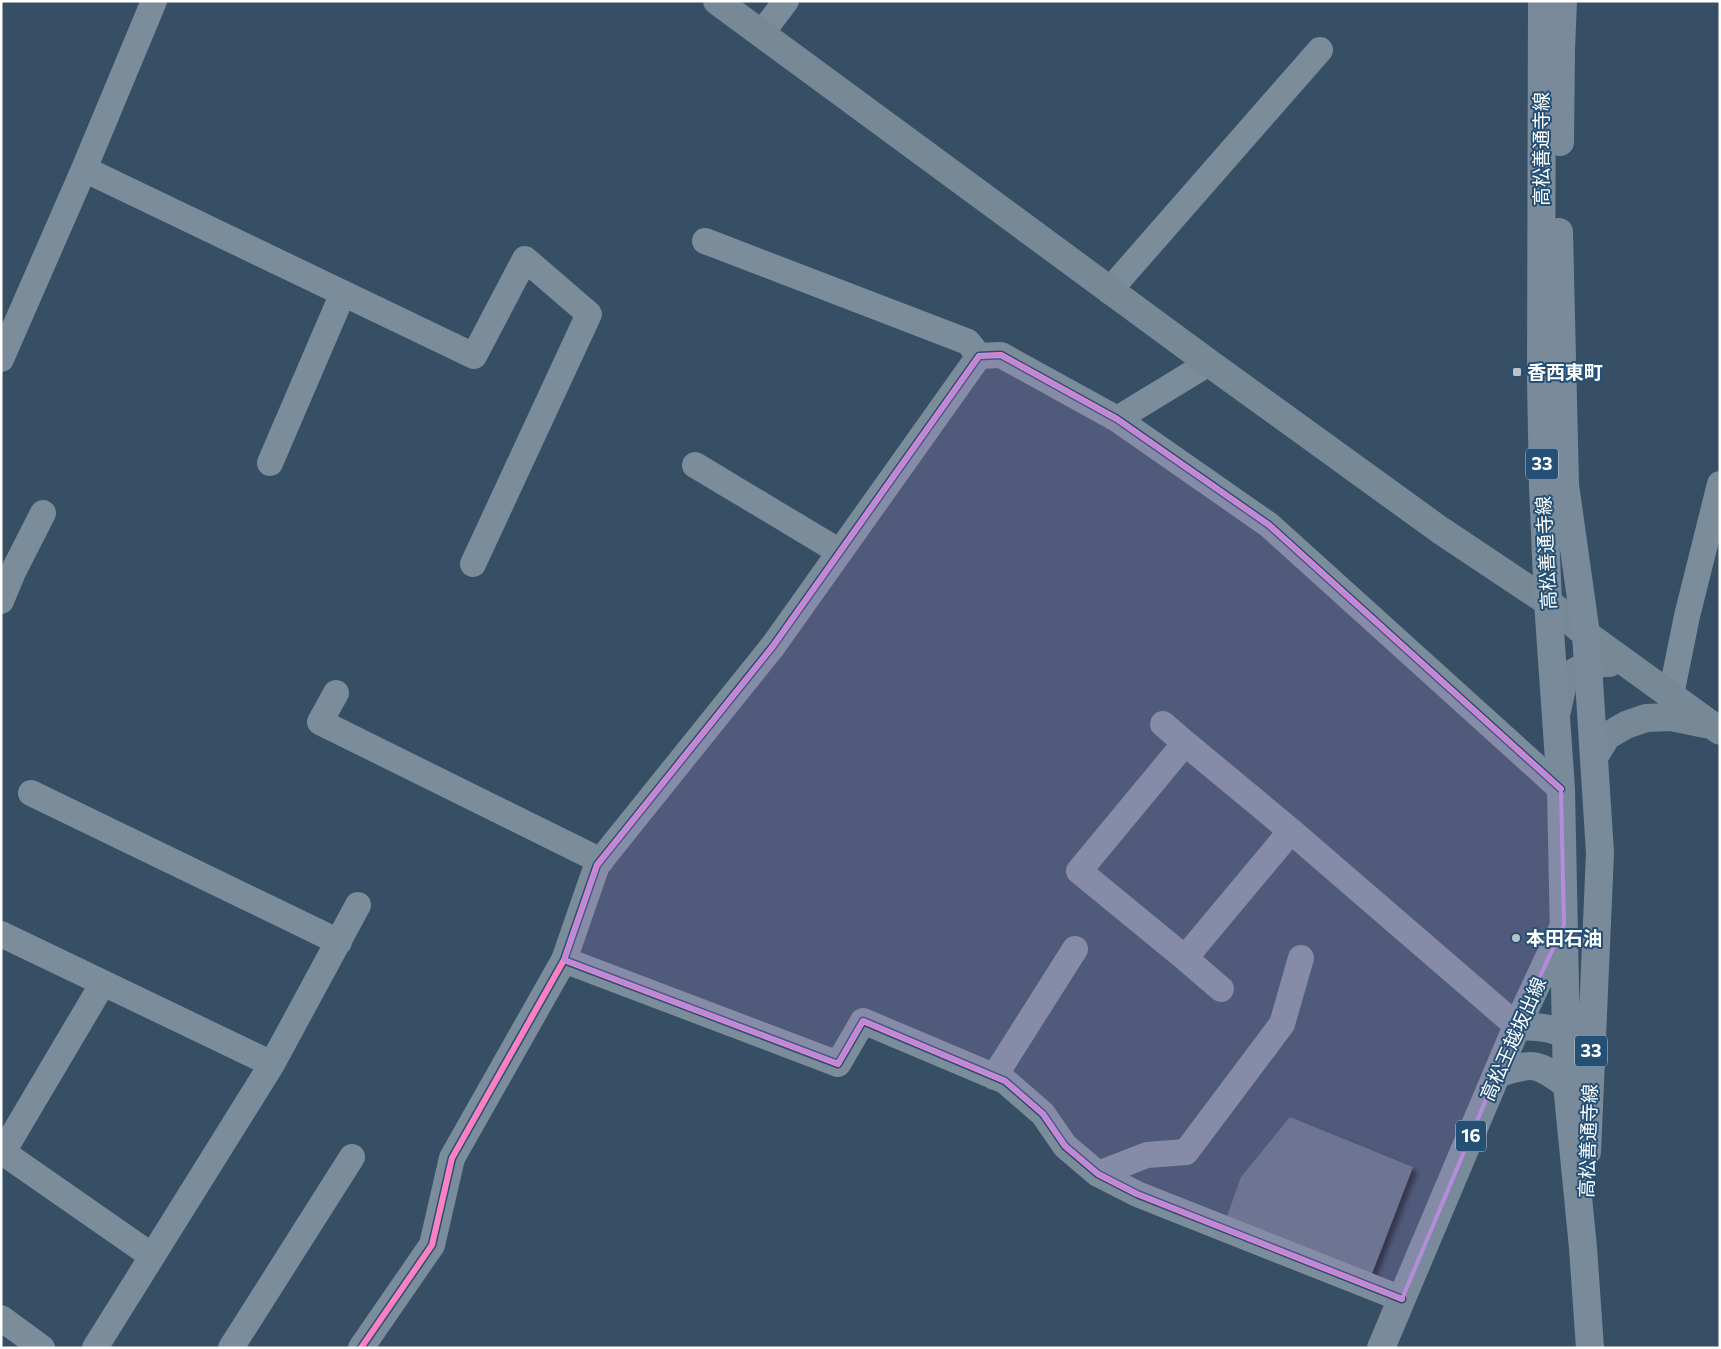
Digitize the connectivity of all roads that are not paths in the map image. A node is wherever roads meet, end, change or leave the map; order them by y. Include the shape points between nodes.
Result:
1 (154, 1) edge
2 (716, 1) edge
3 (786, 1) edge
4 (1542, 1) edge
5 (1563, 1) edge
6 (761, 34) junction
7 (1320, 50) dead end
8 (84, 168) junction
9 (705, 241) dead end
10 (1110, 291) junction
11 (343, 293) junction
12 (979, 356) junction
13 (1, 359) edge
14 (1209, 363) junction
15 (1117, 419) junction
16 (270, 463) dead end
17 (695, 465) dead end
18 (1720, 484) edge
19 (43, 513) dead end
20 (840, 552) junction
21 (473, 564) dead end
22 (7, 570) edge
23 (1, 601) edge
24 (1548, 602) junction
25 (1586, 634) junction
26 (1629, 665) junction
27 (1588, 666) junction
28 (336, 693) dead end
29 (1671, 695) junction
30 (1556, 717) junction
31 (1163, 724) dead end
32 (1716, 728) edge
33 (1185, 743) junction
34 (1594, 757) junction
35 (1561, 789) junction
36 (31, 793) dead end
37 (1291, 831) junction
38 (1600, 853) junction
39 (600, 861) junction
40 (358, 905) dead end
41 (1564, 925) junction
42 (1, 934) edge
43 (339, 942) junction
44 (1075, 949) dead end
45 (1185, 958) junction
46 (1301, 958) dead end
47 (564, 960) junction
48 (103, 983) junction
49 (1221, 989) dead end
50 (1517, 1026) junction
51 (1566, 1033) junction
52 (1591, 1057) junction
53 (272, 1064) junction
54 (1497, 1074) junction
55 (994, 1077) junction
56 (1567, 1085) junction
57 (2, 1151) edge
58 (352, 1157) dead end
59 (1098, 1174) junction
60 (1583, 1248) junction
61 (152, 1256) junction
62 (1402, 1299) junction
63 (1, 1318) edge
64 (42, 1348) edge
65 (95, 1348) edge
66 (231, 1348) edge
67 (361, 1348) edge
68 (1381, 1348) edge
69 (1590, 1348) edge

1 - 8 street
2 - 6 street
3 - 6 street
4 - 24 main road, 高松善通寺線 / 33 via 1540,380
5 - 25 main road, 高松善通寺線 / 33 via 1560,233 1565,485
6 - 10 street
7 - 10 street
8 - 11 street
8 - 13 street
9 - 12 street via 968,342
10 - 14 street
11 - 16 street
11 - 21 street via 474,356 524,258 589,314
12 - 15 street via 1001,355
12 - 20 street
14 - 15 street
14 - 24 street via 1440,530
15 - 35 street via 1269,525
17 - 20 street
18 - 29 street
19 - 22 street
20 - 39 street via 773,646
22 - 23 street
24 - 25 street
24 - 30 main road, 高松善通寺線 / 33
25 - 26 street
25 - 27 main road, 高松善通寺線 / 33
26 - 27 street via 1600,663
26 - 29 street
27 - 30 street via 1564,679
27 - 34 main road, 高松善通寺線 / 33
28 - 39 street via 320,722
29 - 32 street
30 - 35 main road, 高松善通寺線 / 33
31 - 33 street
32 - 34 street via 1671,717 1646,718 1607,736
33 - 37 street
33 - 45 street via 1073,878
34 - 38 main road, 高松善通寺線 / 33
35 - 41 main road, 高松善通寺線 / 33
36 - 43 street
37 - 45 street
37 - 50 street
38 - 41 main road, 高松善通寺線 / 33
38 - 52 main road, 高松善通寺線 / 33
39 - 47 street
40 - 43 street
41 - 50 main road, 高松王越坂出線 / 16
41 - 51 main road, 高松善通寺線 / 33
42 - 48 street
43 - 53 street
44 - 55 street
45 - 49 street
46 - 59 street via 1282,1024 1186,1152 1147,1155
47 - 55 street via 838,1064 863,1021
47 - 67 street via 452,1158 432,1245
48 - 53 street
48 - 57 street
50 - 51 main road via 1535,1026
50 - 54 main road, 高松王越坂出線 / 16
51 - 52 main road
51 - 56 main road, 高松善通寺線 / 33
52 - 60 main road, 高松善通寺線 / 33
53 - 61 street
54 - 56 main road via 1524,1065 1538,1067
54 - 62 main road, 高松王越坂出線 / 16
55 - 59 street via 1005,1081 1043,1114 1065,1146
56 - 60 main road, 高松善通寺線 / 33
57 - 61 street
58 - 66 street
59 - 62 street via 1137,1194
60 - 69 main road, 高松善通寺線 / 33
61 - 65 street
62 - 68 main road, 高松王越坂出線 / 16
63 - 64 street

